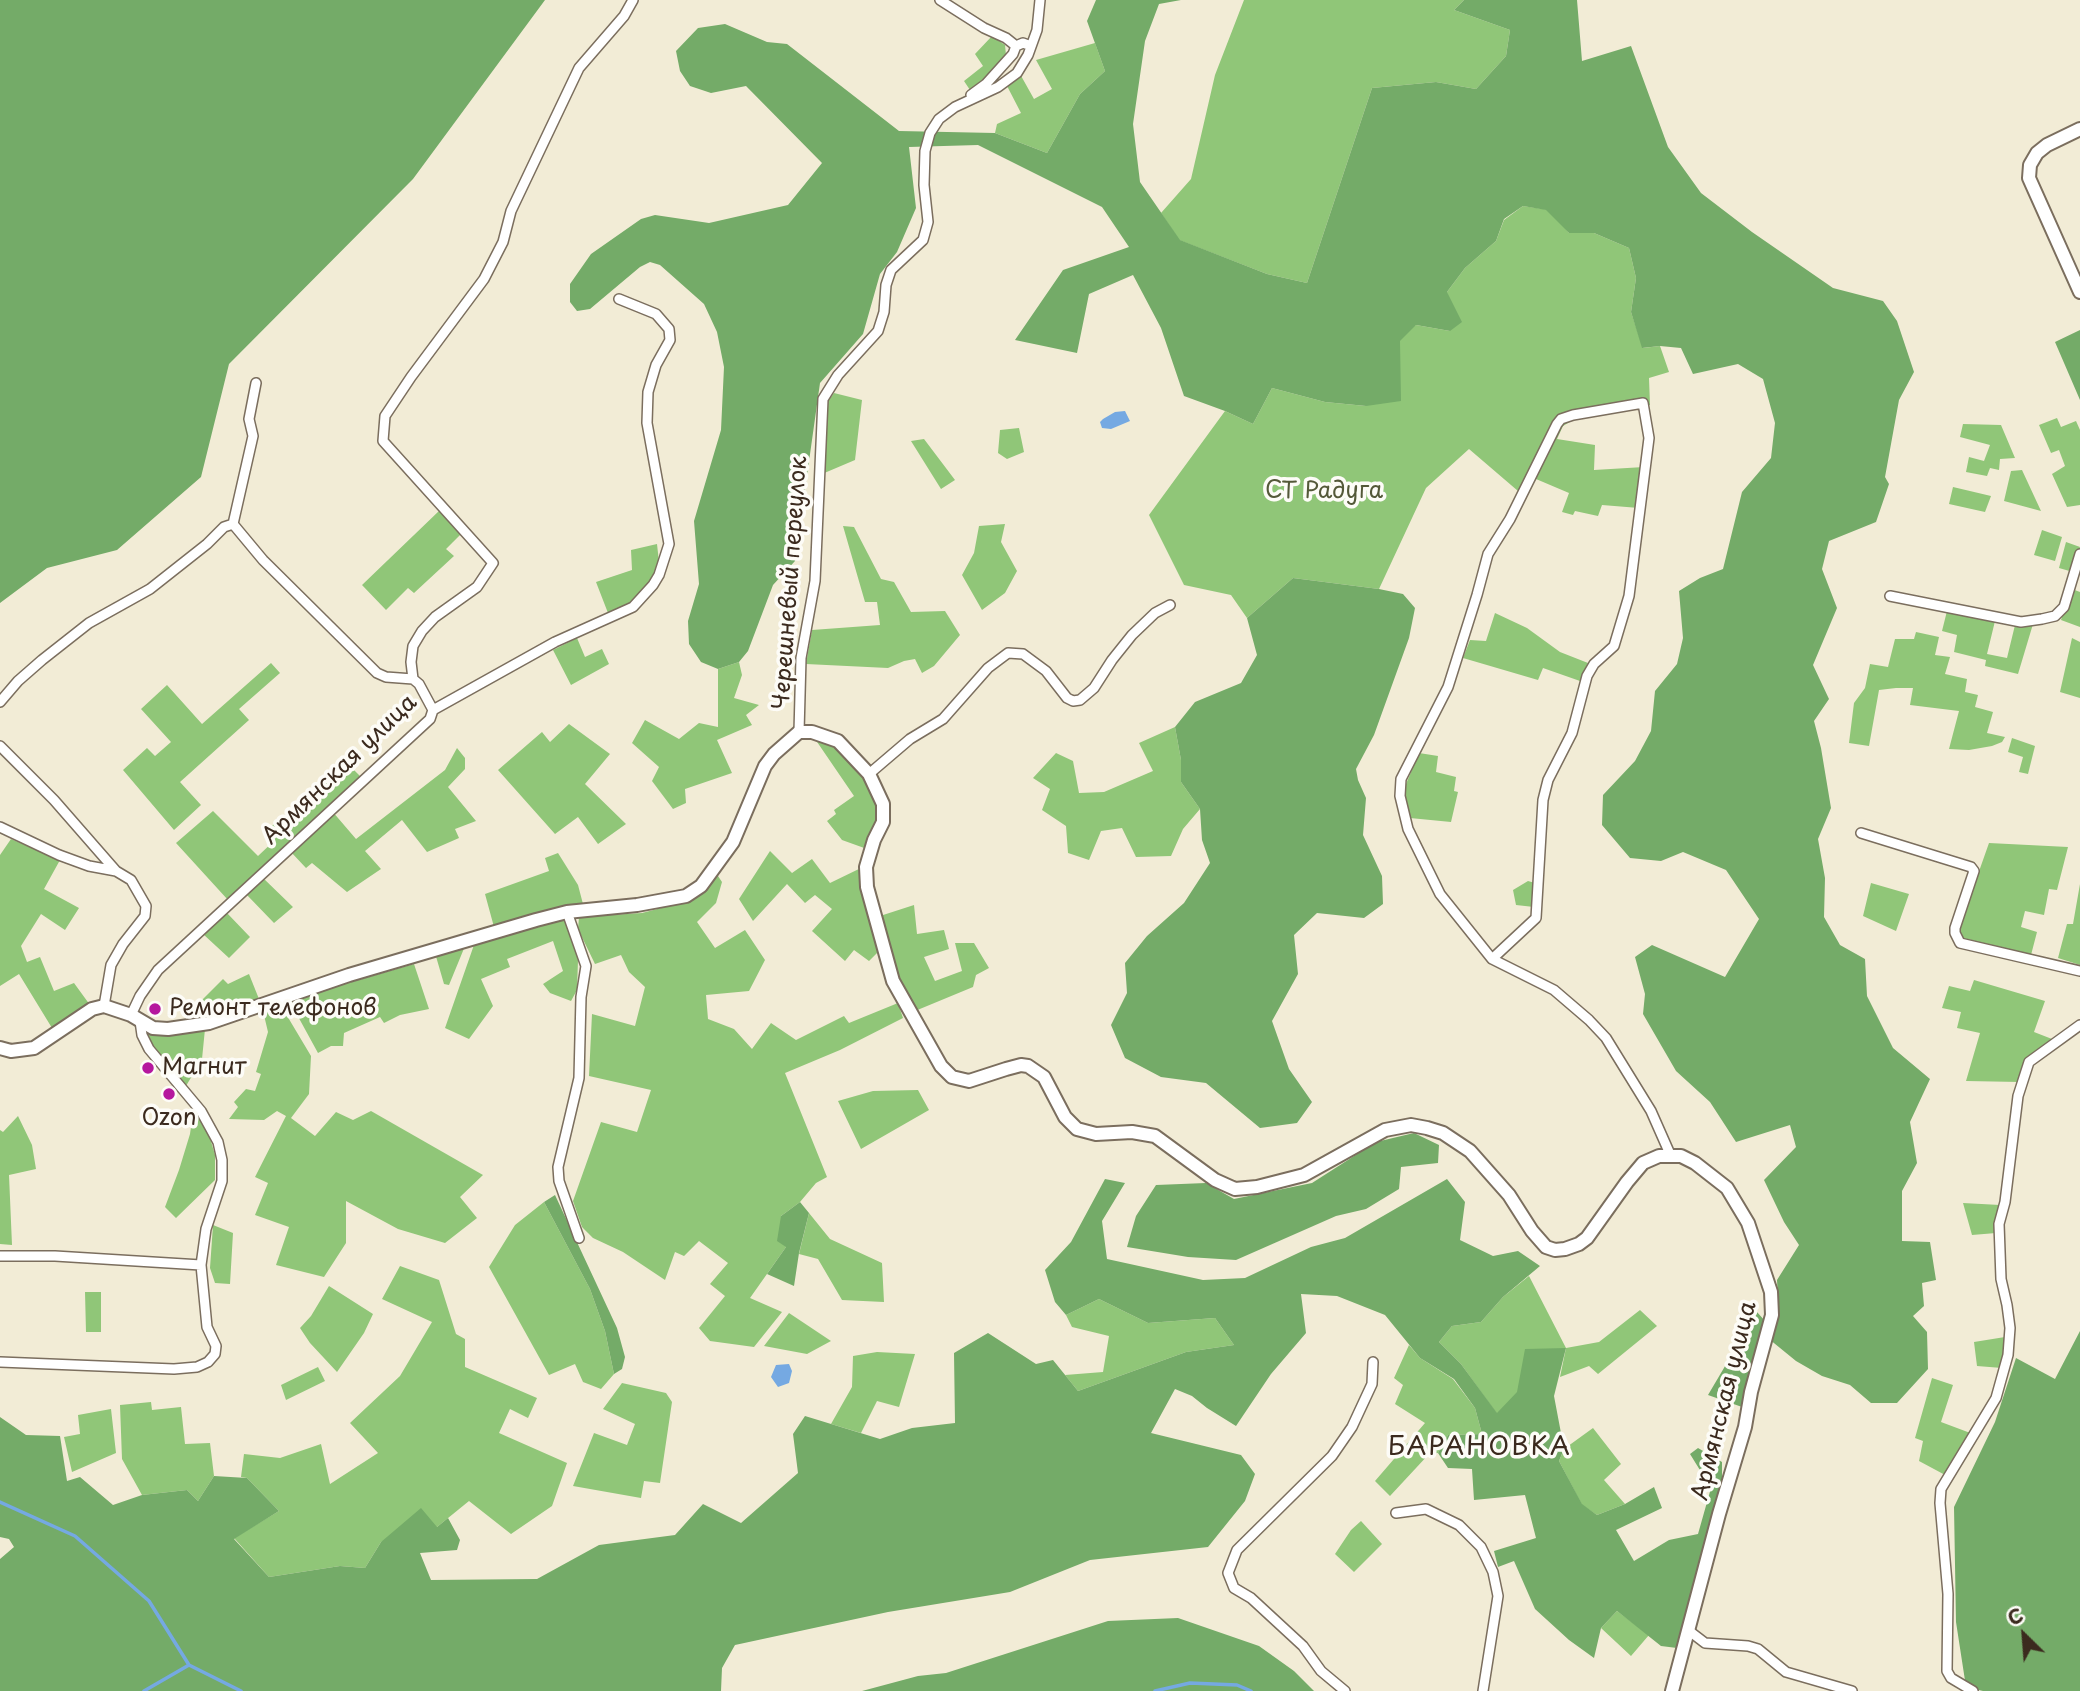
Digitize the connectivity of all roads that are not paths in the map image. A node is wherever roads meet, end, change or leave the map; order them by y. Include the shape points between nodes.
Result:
1 (633, 0) edge
2 (940, 0) edge
3 (1040, 0) edge
4 (1031, 46) junction
5 (1016, 47) junction
6 (955, 107) junction
7 (2080, 129) edge
8 (2080, 292) edge
9 (619, 299) dead end
10 (256, 383) dead end
11 (233, 524) junction
12 (2080, 554) edge
13 (1890, 596) dead end
14 (1170, 605) dead end
15 (413, 678) junction
16 (0, 702) edge
17 (432, 710) junction
18 (799, 732) junction
19 (0, 746) edge
20 (869, 774) junction
21 (0, 827) edge
22 (1861, 833) dead end
23 (116, 871) junction
24 (567, 912) junction
25 (1492, 959) junction
26 (2080, 971) edge
27 (104, 1006) junction
28 (136, 1018) junction
29 (2080, 1025) edge
30 (0, 1048) edge
31 (1670, 1154) junction
32 (579, 1238) dead end
33 (0, 1256) edge
34 (201, 1265) junction
35 (0, 1362) edge
36 (1373, 1362) dead end
37 (1396, 1513) dead end
38 (1688, 1630) junction
39 (1966, 1690) edge
40 (1345, 1691) edge
41 (1483, 1691) edge
42 (1672, 1691) edge
43 (1852, 1691) edge

1 - 15 street via 579,68 484,279 385,416 383,442 493,563 477,587 422,631 413,646
2 - 5 street
3 - 4 street, Черешневый переулок
4 - 5 street
4 - 6 street, Черешневый переулок via 1017,74
5 - 6 street, Черешневый переулок via 986,84
6 - 18 street, Черешневый переулок via 939,119 925,151 928,222 923,240 891,270 878,331 823,399 815,581 801,658
7 - 8 street via 2037,153 2029,178
9 - 17 street, Армянская улица via 656,314 669,330 670,340 648,392 647,423 669,544 659,575 633,607 555,642
10 - 11 street via 248,419 253,436
11 - 15 street via 263,561 377,673
11 - 16 street via 150,589 89,623 41,660
12 - 13 street via 2064,607 2055,616 2042,619 2021,622
14 - 20 street via 1132,635 1080,700 1067,698 1046,671 1023,654 1008,653 988,668 943,719
15 - 17 street
17 - 28 street, Армянская улица via 430,719 158,970 140,996
18 - 20 street via 838,741
18 - 24 street via 765,766 733,842 701,886 669,900
19 - 23 street
20 - 31 street via 883,804 883,822 866,867 872,912 893,981 941,1066 952,1077 969,1081 1028,1066 1044,1077 1076,1129 1155,1136 1215,1180 1235,1189 1304,1175 1385,1130 1411,1125 1427,1128 1470,1151 1509,1195 1532,1231 1555,1250 1587,1238 1643,1163
21 - 23 street via 89,866
22 - 26 street via 1972,867 1955,928 1960,943
23 - 27 street via 131,880 146,906 145,916 111,965
24 - 28 street via 349,975 209,1023 153,1028
24 - 32 street via 586,967 579,1078 558,1167
25 - 25 street via 1440,894 1408,829 1401,779 1448,687 1488,554 1557,424 1573,415 1643,402 1649,438 1629,596 1614,646 1587,676 1578,716 1548,780 1536,918
25 - 31 street via 1554,990 1606,1038 1651,1111
27 - 28 street
27 - 30 street via 85,1013 34,1048
28 - 34 street via 149,1049 201,1111 218,1142 222,1181 206,1229
29 - 39 street via 2029,1062 2018,1096 1999,1224 2001,1279 2010,1328 2008,1355 1996,1398 1941,1489 1948,1594 1947,1671
31 - 38 street, Армянская улица via 1714,1175 1738,1202 1772,1306 1745,1427
33 - 34 street
34 - 35 street via 206,1327 216,1346 208,1362 174,1369
36 - 40 street via 1372,1384 1352,1427 1332,1456 1237,1550 1228,1573 1234,1588 1303,1646 1321,1671
37 - 41 street via 1426,1508 1459,1525 1482,1548 1498,1596
38 - 42 street, Армянская улица
38 - 43 street via 1704,1643 1758,1649 1786,1672

